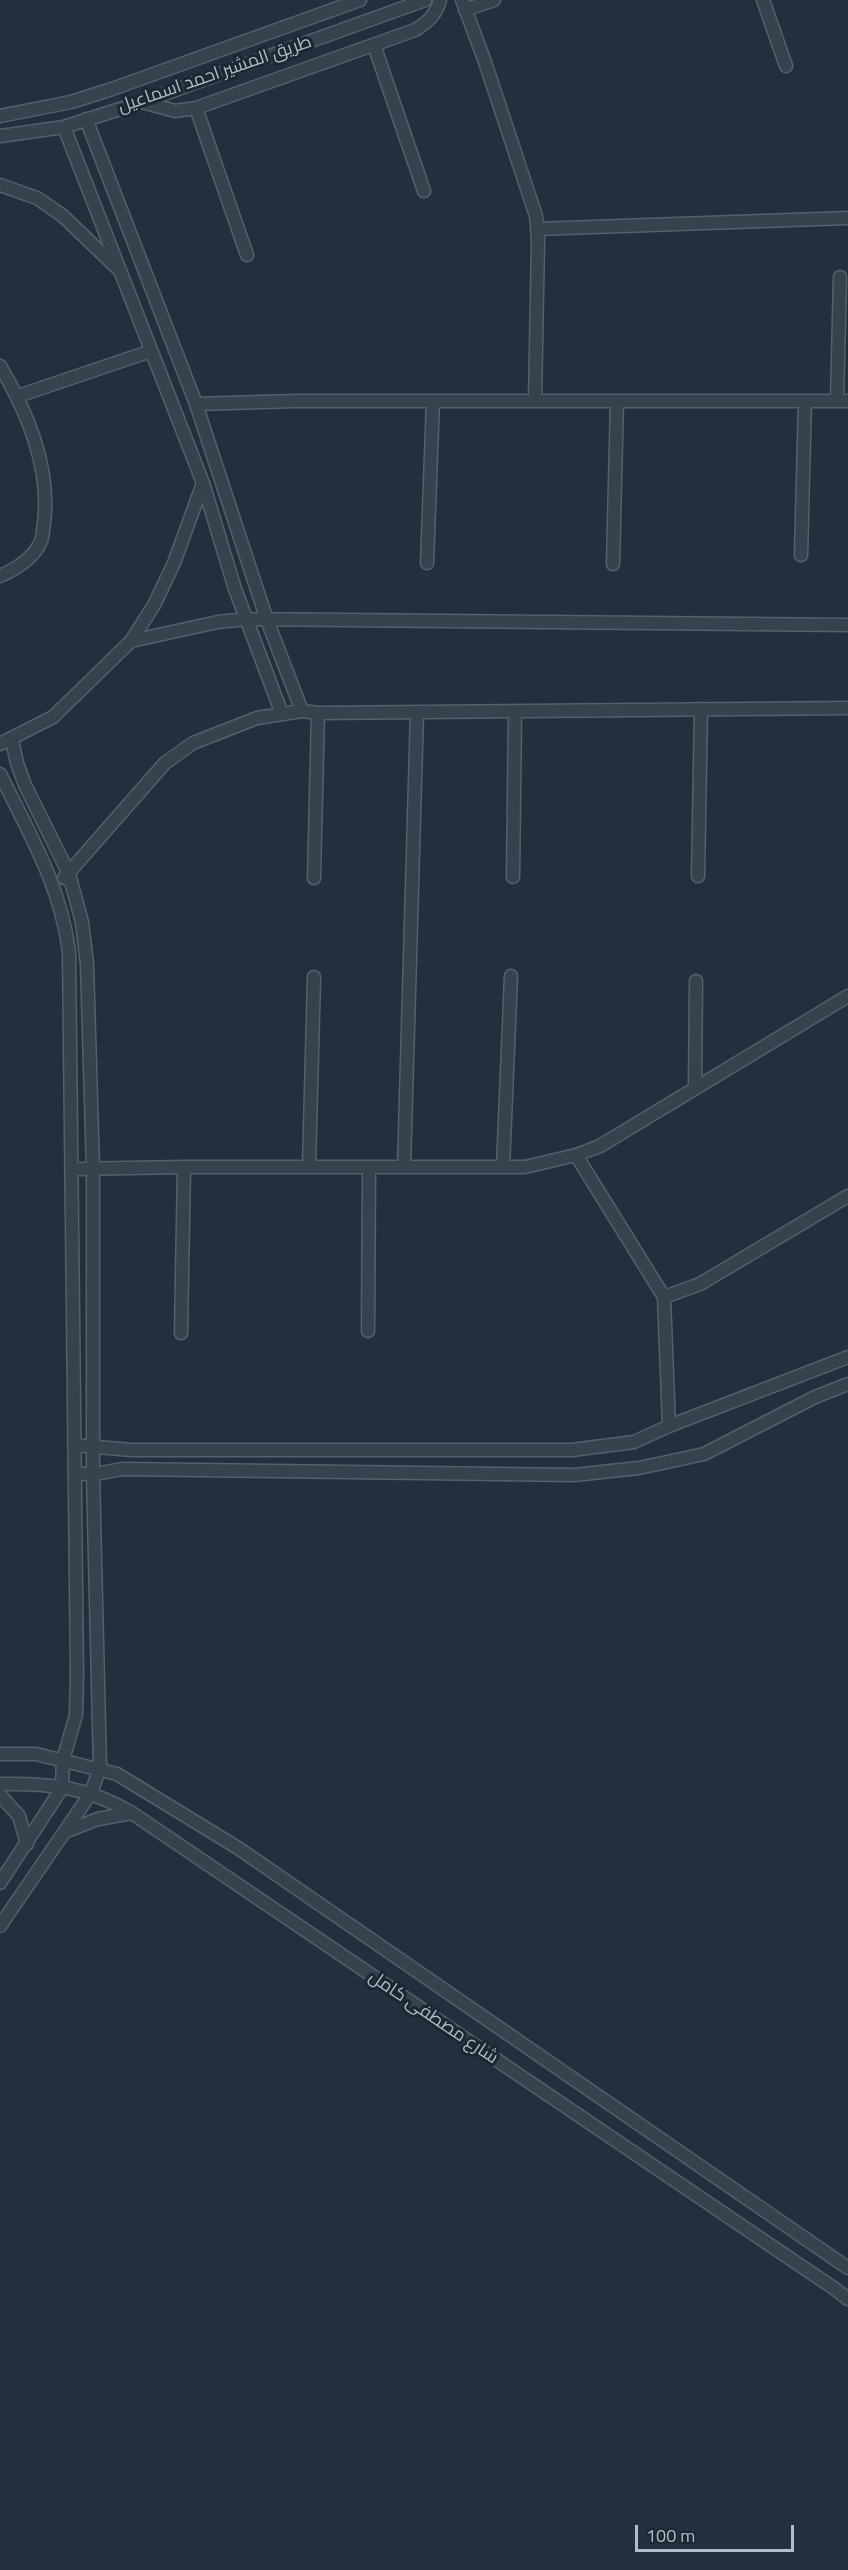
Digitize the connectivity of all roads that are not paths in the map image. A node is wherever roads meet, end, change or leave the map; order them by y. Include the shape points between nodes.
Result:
1 (360, 0) edge
2 (425, 0) edge
3 (440, 0) edge
4 (494, 0) edge
5 (764, 0) edge
6 (464, 5) edge
7 (374, 45) junction
8 (786, 66) dead end
9 (142, 102) junction
10 (52, 106) junction
11 (196, 108) junction
12 (0, 116) edge
13 (86, 119) junction
14 (61, 127) junction
15 (0, 136) edge
16 (0, 184) edge
17 (424, 191) dead end
18 (848, 218) edge
19 (537, 229) junction
20 (247, 255) dead end
21 (120, 271) junction
22 (840, 277) dead end
23 (151, 351) junction
24 (0, 366) edge
25 (18, 396) junction
26 (433, 401) junction
27 (535, 401) junction
28 (617, 401) junction
29 (806, 401) junction
30 (842, 401) edge
31 (196, 404) junction
32 (203, 483) junction
33 (801, 555) dead end
34 (427, 563) dead end
35 (613, 564) dead end
36 (0, 576) edge
37 (246, 619) junction
38 (267, 620) junction
39 (848, 625) edge
40 (131, 641) junction
41 (848, 708) edge
42 (700, 709) junction
43 (302, 711) junction
44 (417, 712) junction
45 (515, 712) junction
46 (318, 713) junction
47 (282, 714) junction
48 (6, 742) edge
49 (0, 774) edge
50 (69, 874) junction
51 (698, 876) dead end
52 (513, 877) dead end
53 (314, 878) dead end
54 (55, 886) junction
55 (511, 976) dead end
56 (314, 977) dead end
57 (696, 981) dead end
58 (848, 996) edge
59 (695, 1088) junction
60 (576, 1155) junction
61 (184, 1167) junction
62 (309, 1167) junction
63 (369, 1167) junction
64 (404, 1167) junction
65 (503, 1167) junction
66 (72, 1169) junction
67 (93, 1169) junction
68 (848, 1197) edge
69 (664, 1296) junction
70 (368, 1331) dead end
71 (181, 1334) dead end
72 (848, 1357) edge
73 (848, 1384) edge
74 (669, 1426) junction
75 (74, 1445) junction
76 (94, 1445) junction
77 (75, 1473) junction
78 (93, 1474) junction
79 (97, 1675) junction
80 (77, 1676) junction
81 (0, 1754) edge
82 (63, 1760) junction
83 (100, 1768) junction
84 (0, 1784) edge
85 (62, 1788) junction
86 (91, 1793) junction
87 (0, 1795) edge
88 (132, 1813) junction
89 (66, 1832) junction
90 (27, 1844) junction
91 (0, 1883) edge
92 (2, 1921) edge
93 (848, 2268) edge
94 (848, 2300) edge

1 - 10 street, طريق المشير احمد اسماعيل via 149,77
2 - 9 street, طريق المشير احمد اسماعيل
3 - 7 street via 429,21 416,30
4 - 6 street
5 - 8 street
6 - 19 street via 530,193
7 - 11 street
7 - 17 street
9 - 11 street via 175,111
9 - 13 street, طريق المشير احمد اسماعيل
10 - 12 street, طريق المشير احمد اسماعيل
10 - 14 street
11 - 20 street
13 - 14 street, طريق المشير احمد اسماعيل
13 - 31 street
14 - 15 street, طريق المشير احمد اسماعيل
14 - 21 street
16 - 21 street via 36,198 63,216
18 - 19 street
19 - 27 street
21 - 23 street
22 - 30 street
23 - 25 street
23 - 32 street
24 - 25 street
25 - 36 street via 43,466 45,511 42,540 34,553
26 - 27 street
26 - 31 street
26 - 34 street
27 - 28 street
28 - 29 street
28 - 35 street
29 - 30 street
29 - 33 street
31 - 38 street
32 - 37 street
32 - 40 street via 174,563
37 - 38 street
37 - 40 street
37 - 47 street
38 - 39 street
38 - 43 street
40 - 48 street via 53,717
41 - 42 street
42 - 45 street
42 - 51 street
43 - 46 street
43 - 47 street
44 - 45 street
44 - 46 street
44 - 64 street
45 - 52 street
46 - 53 street
47 - 50 street via 225,729 193,743 165,764
48 - 50 street
49 - 54 street
50 - 54 street
50 - 67 street via 82,922 87,964
54 - 66 street via 69,952
55 - 65 street
56 - 62 street
57 - 59 street
58 - 59 street
59 - 60 street via 600,1146
60 - 65 street via 525,1167
60 - 69 street
61 - 62 street
61 - 67 street
61 - 71 street
62 - 63 street
63 - 64 street
63 - 70 street
64 - 65 street
66 - 67 street
66 - 75 street
67 - 76 street
68 - 69 street via 700,1284
69 - 74 street
72 - 74 street
73 - 78 street via 814,1397 704,1454 639,1468 574,1474 122,1469
74 - 76 street via 634,1442 572,1450 132,1450
75 - 76 street
75 - 77 street
76 - 78 street
77 - 78 street
77 - 80 street
78 - 79 street
79 - 80 street
79 - 83 street
80 - 82 street via 76,1715
81 - 82 street, شارع مصطفى كامل via 36,1754
82 - 83 street, شارع مصطفى كامل
82 - 85 street
83 - 86 street
83 - 93 street, شارع مصطفى كامل via 141,1787 238,1848
84 - 85 street, شارع مصطفى كامل via 42,1783
85 - 86 street, شارع مصطفى كامل
85 - 90 street
86 - 88 street, شارع مصطفى كامل
86 - 89 street
87 - 90 street via 19,1816
88 - 89 street via 98,1819
88 - 94 street, شارع مصطفى كامل
89 - 92 street
90 - 91 street

